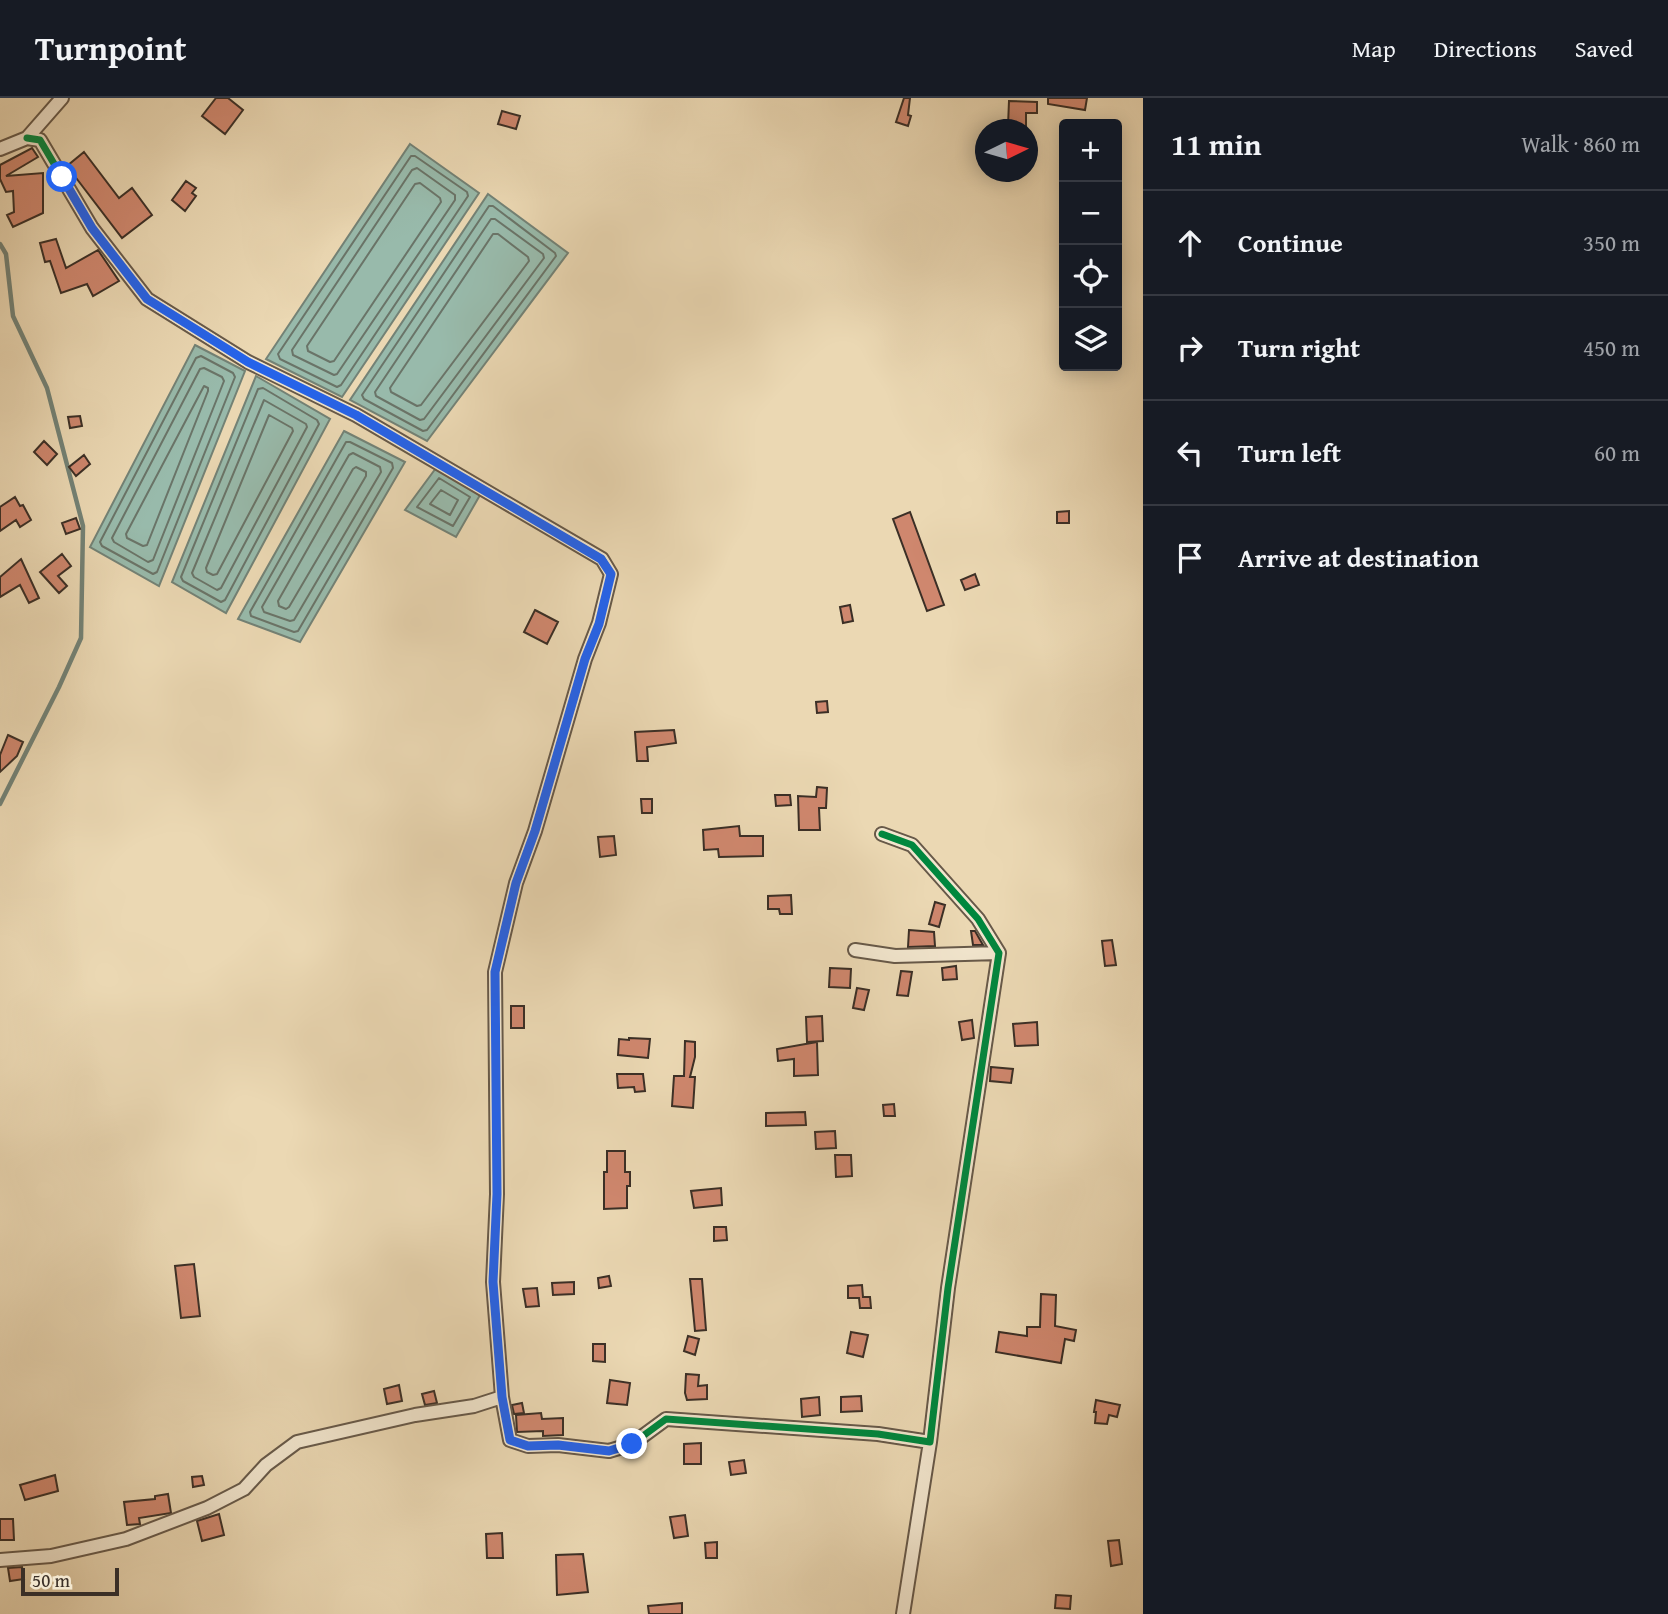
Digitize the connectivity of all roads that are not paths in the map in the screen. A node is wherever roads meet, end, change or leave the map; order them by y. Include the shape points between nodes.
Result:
1 (62, 98) edge
2 (27, 138) junction
3 (0, 149) edge
4 (882, 834) dead end
5 (855, 950) dead end
6 (999, 953) junction
7 (502, 1397) junction
8 (930, 1442) junction
9 (0, 1560) edge
10 (903, 1614) edge

1 - 2 street
2 - 3 street
2 - 7 street via 40,141 92,228 147,299 248,362 356,415 545,525 601,559 611,574 516,883 495,972 493,1282
4 - 6 street via 912,845 978,919
5 - 6 street via 895,956
6 - 8 street via 947,1287
7 - 8 street via 510,1440 528,1446 609,1451 632,1444 666,1419
7 - 9 street via 297,1442 244,1489 207,1508 127,1539 51,1556
8 - 10 street

